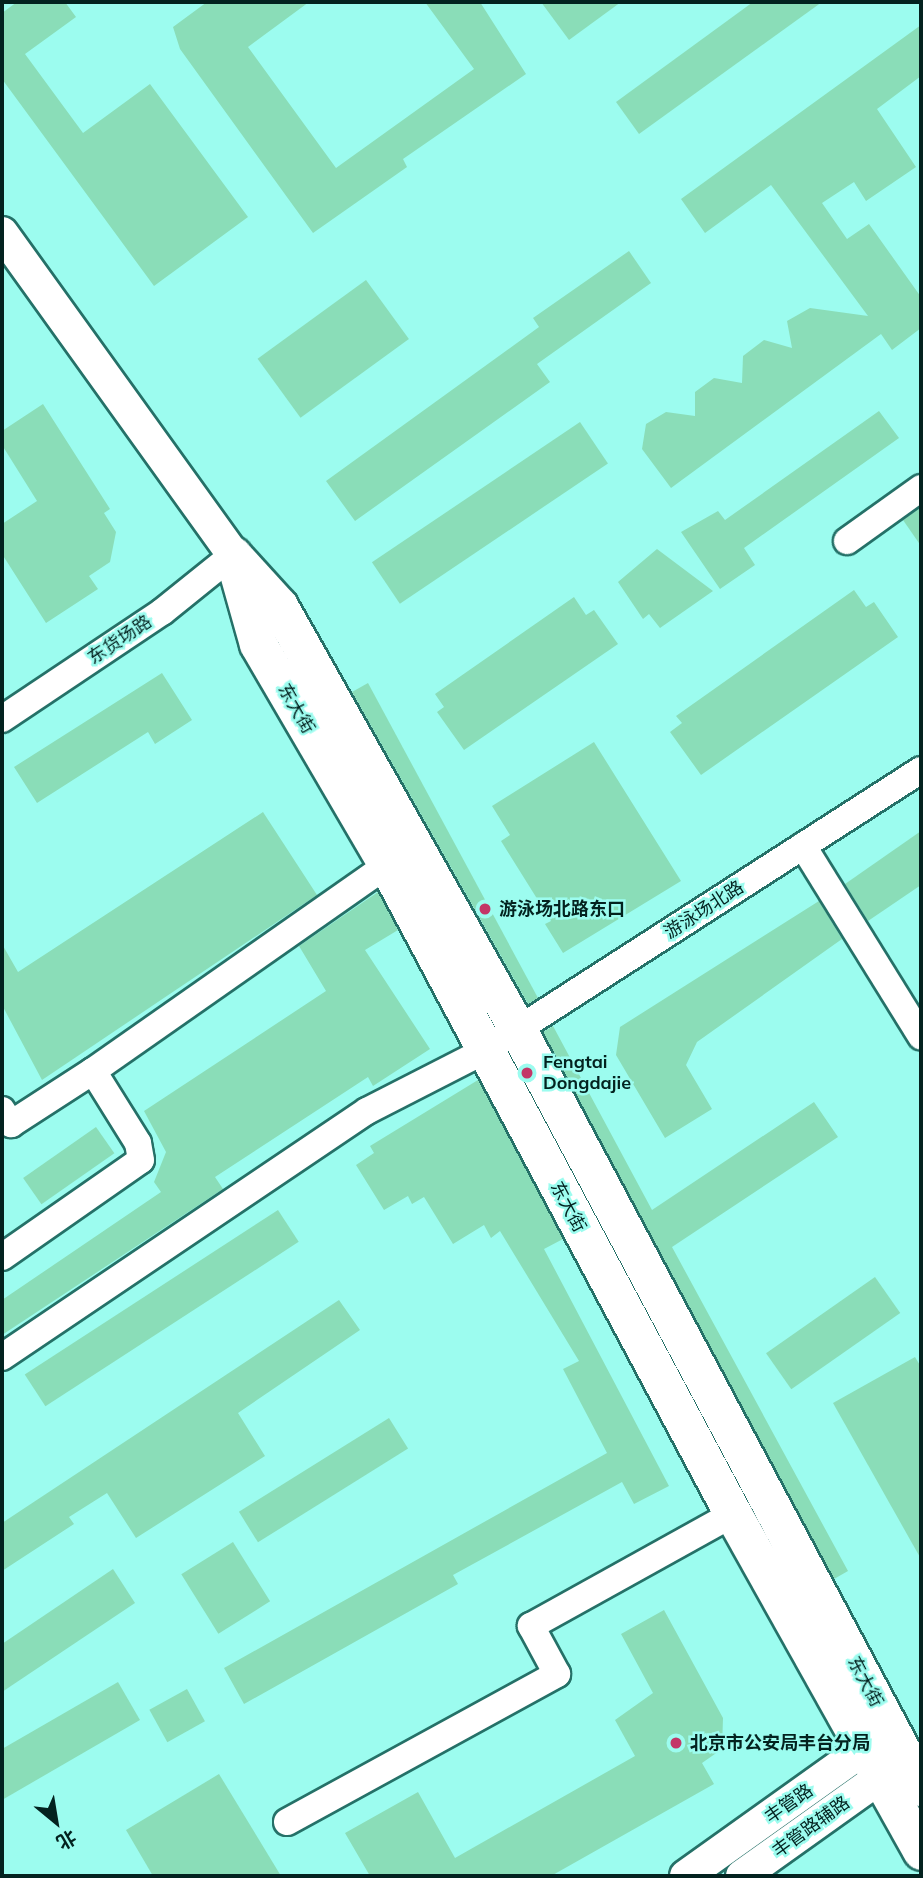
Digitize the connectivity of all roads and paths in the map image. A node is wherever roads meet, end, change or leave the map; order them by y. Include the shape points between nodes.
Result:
1 (2, 233) edge
2 (921, 488) edge
3 (847, 541) dead end
4 (233, 555) junction
5 (2, 719) edge
6 (921, 770) edge
7 (803, 846) junction
8 (387, 866) junction
9 (518, 1030) junction
10 (921, 1036) edge
11 (486, 1050) junction
12 (93, 1071) junction
13 (2, 1110) edge
14 (2, 1257) edge
15 (2, 1357) edge
16 (733, 1514) junction
17 (879, 1752) junction
18 (921, 1787) edge
19 (287, 1822) dead end
20 (921, 1851) edge
21 (686, 1876) edge
22 (742, 1876) edge

1 - 4 street, 东大街
2 - 3 street
4 - 5 street, 东货场路 via 162,612
4 - 8 main road, 东大街 via 258,644
4 - 9 main road, 东大街 via 279,606
6 - 7 street, 游泳场北路
7 - 9 street, 游泳场北路
7 - 10 street
8 - 11 main road, 东大街
8 - 12 street
9 - 11 street, 游泳场北路
9 - 17 main road, 东大街
11 - 15 street, 游泳场北路 via 367,1111
11 - 16 main road, 东大街
12 - 13 street via 11,1124
12 - 14 street via 138,1143 141,1160
16 - 17 main road, 东大街
16 - 19 street via 531,1626 557,1674
17 - 18 main road, 东大街
17 - 20 main road, 东大街
17 - 21 street, 丰管路
17 - 22 street, 丰管路辅路

